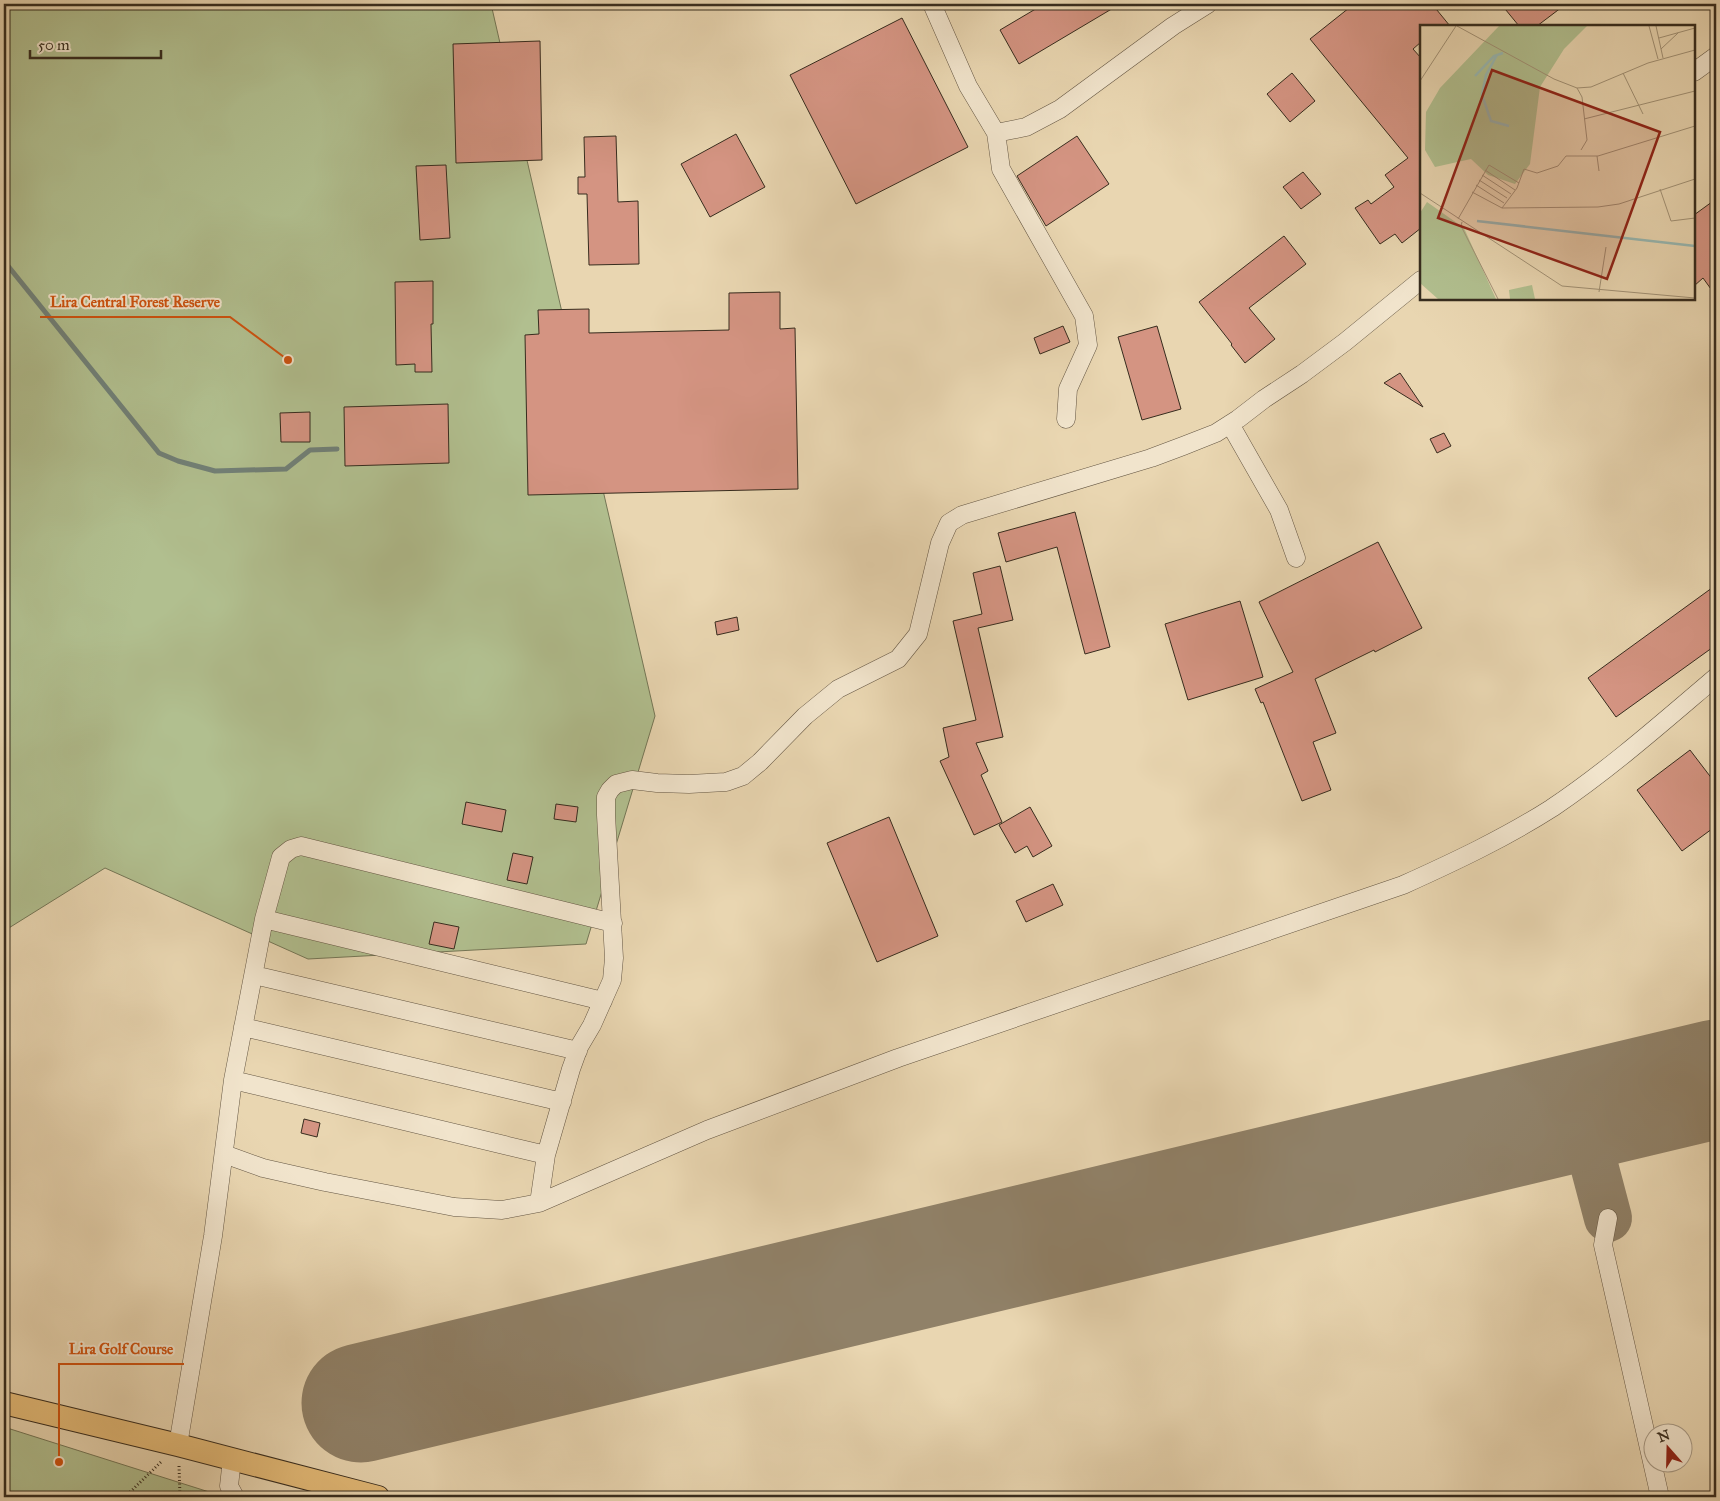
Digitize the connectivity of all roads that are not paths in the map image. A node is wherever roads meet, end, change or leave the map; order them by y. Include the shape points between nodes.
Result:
1 (932, 4) edge
2 (1208, 4) edge
3 (1716, 56) edge
4 (1695, 71) edge
5 (996, 133) junction
6 (1420, 281) edge
7 (1066, 419) dead end
8 (1230, 424) junction
9 (1296, 558) dead end
10 (1716, 677) edge
11 (264, 919) junction
12 (613, 924) junction
13 (254, 975) junction
14 (603, 1001) junction
15 (243, 1027) junction
16 (578, 1051) junction
17 (233, 1080) junction
18 (562, 1102) junction
19 (224, 1154) junction
20 (546, 1156) junction
21 (539, 1204) junction
22 (1608, 1218) dead end
23 (4, 1403) edge
24 (178, 1445) junction
25 (232, 1459) junction
26 (235, 1497) edge
27 (378, 1497) edge
28 (1660, 1497) edge

1 - 5 street via 968,86
2 - 5 street via 1052,114 1026,127
3 - 4 street
5 - 7 street via 1001,169 1084,316 1088,344 1068,389
6 - 8 street via 1345,342
8 - 9 street via 1279,510
8 - 12 street via 1183,446 962,515 949,523 940,542 918,634 912,643 898,659 838,689 805,716 744,776 726,782 689,784 632,780 616,784 606,796
10 - 21 street via 1622,757 1551,808 1464,858 1404,885 898,1058 707,1130
11 - 12 street via 281,857 301,846
11 - 13 street
11 - 14 street
12 - 14 street via 612,980
13 - 15 street
13 - 16 street
14 - 16 street
15 - 17 street
15 - 18 street
16 - 18 street
17 - 19 street
17 - 20 street
18 - 20 street
19 - 21 street via 263,1168 454,1207 502,1210
19 - 24 street
20 - 21 street
22 - 28 street via 1602,1245
23 - 24 main road
24 - 25 main road
25 - 26 street via 229,1486
25 - 27 main road

